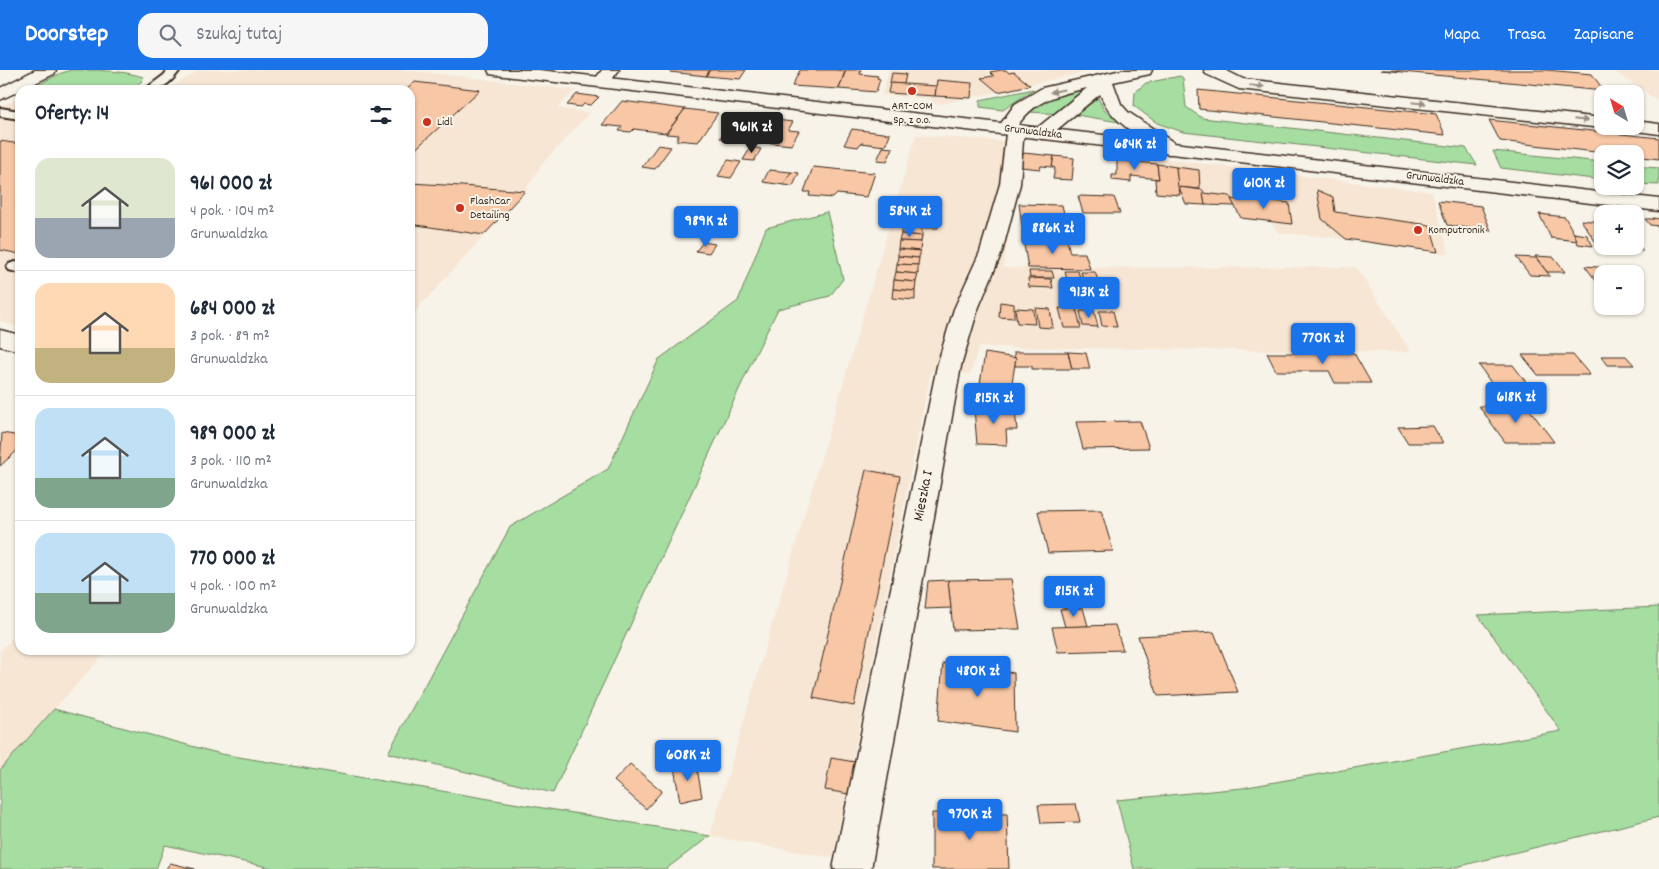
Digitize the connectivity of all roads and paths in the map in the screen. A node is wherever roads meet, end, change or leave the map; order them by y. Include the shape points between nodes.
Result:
1 (48, 70) edge
2 (174, 70) edge
3 (496, 70) edge
4 (1144, 70) edge
5 (1212, 70) edge
6 (606, 76) edge
7 (1104, 81) junction
8 (19, 85) edge
9 (158, 85) edge
10 (15, 87) edge
11 (0, 95) edge
12 (0, 112) edge
13 (15, 114) edge
14 (1594, 122) edge
15 (1644, 127) edge
16 (1659, 129) edge
17 (1022, 131) junction
18 (1169, 148) junction
19 (1659, 205) edge
20 (0, 338) edge
21 (15, 342) edge
22 (852, 869) edge

1 - 8 street
2 - 9 lane
3 - 6 street, Grunwaldzka
4 - 7 street
5 -> 14 street via 1240,84
6 - 17 street, Grunwaldzka
7 - 17 street via 1089,96
7 -> 17 street via 1048,92 1021,108
7 - 18 street via 1113,105 1122,116
10 - 11 street
12 - 13 lane
15 - 16 street
17 - 18 street, Grunwaldzka
17 - 22 street, Mieszka I via 991,252 966,309 949,366
18 - 19 street, Grunwaldzka
20 - 21 street

